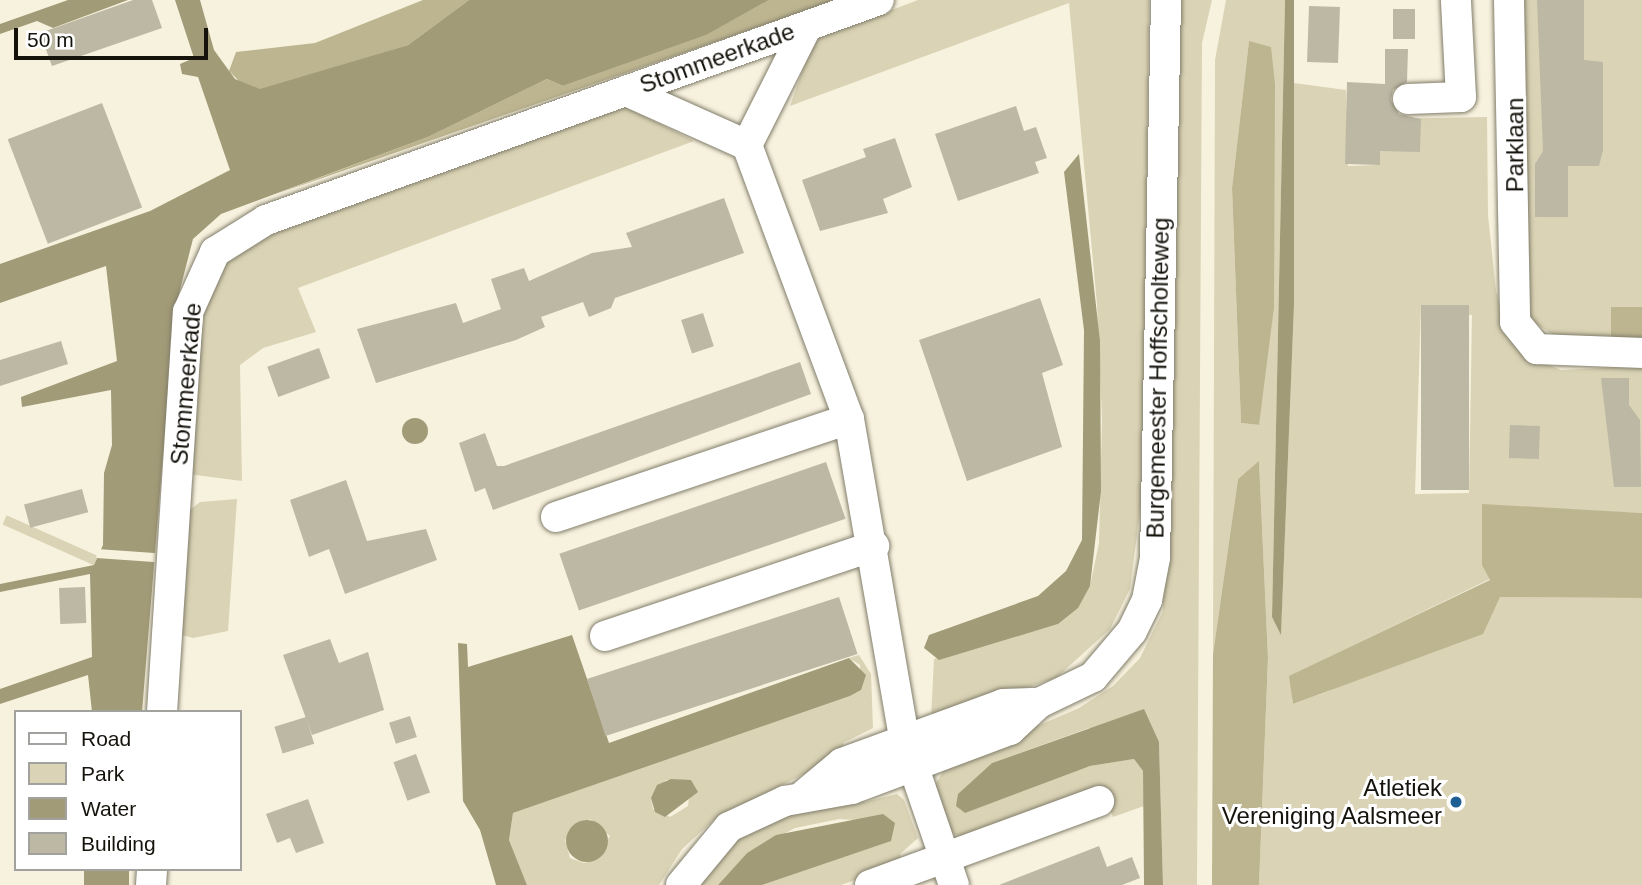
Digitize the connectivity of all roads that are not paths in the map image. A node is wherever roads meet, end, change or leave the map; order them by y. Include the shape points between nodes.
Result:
1 (878, 0) edge
2 (1166, 0) edge
3 (1456, 0) edge
4 (1509, 0) edge
5 (807, 26) junction
6 (626, 91) junction
7 (1408, 99) dead end
8 (747, 145) junction
9 (1642, 354) edge
10 (849, 419) junction
11 (556, 517) dead end
12 (874, 546) junction
13 (605, 636) dead end
14 (163, 710) edge
15 (908, 753) junction
16 (1099, 801) dead end
17 (949, 872) edge
18 (681, 885) edge
19 (870, 885) edge

1 - 5 street, Stommeerkade
2 - 15 street, Burgemeester Hoffscholteweg via 1153,568 1147,600 1114,657 1079,687 1039,703 1003,704
3 - 7 street via 1461,97
4 - 9 street, Parklaan via 1515,322 1536,349
5 - 6 street, Stommeerkade
5 - 8 street, Stommeerkade
6 - 8 street, Stommeerkade
6 - 14 street, Stommeerkade via 266,220 215,252 188,312
8 - 10 street
10 - 11 street
10 - 12 street
12 - 13 street
12 - 15 street
15 - 17 street
15 - 18 street, Burgemeester Hoffscholteweg via 852,789 805,794 729,827
16 - 17 street
17 - 19 street

